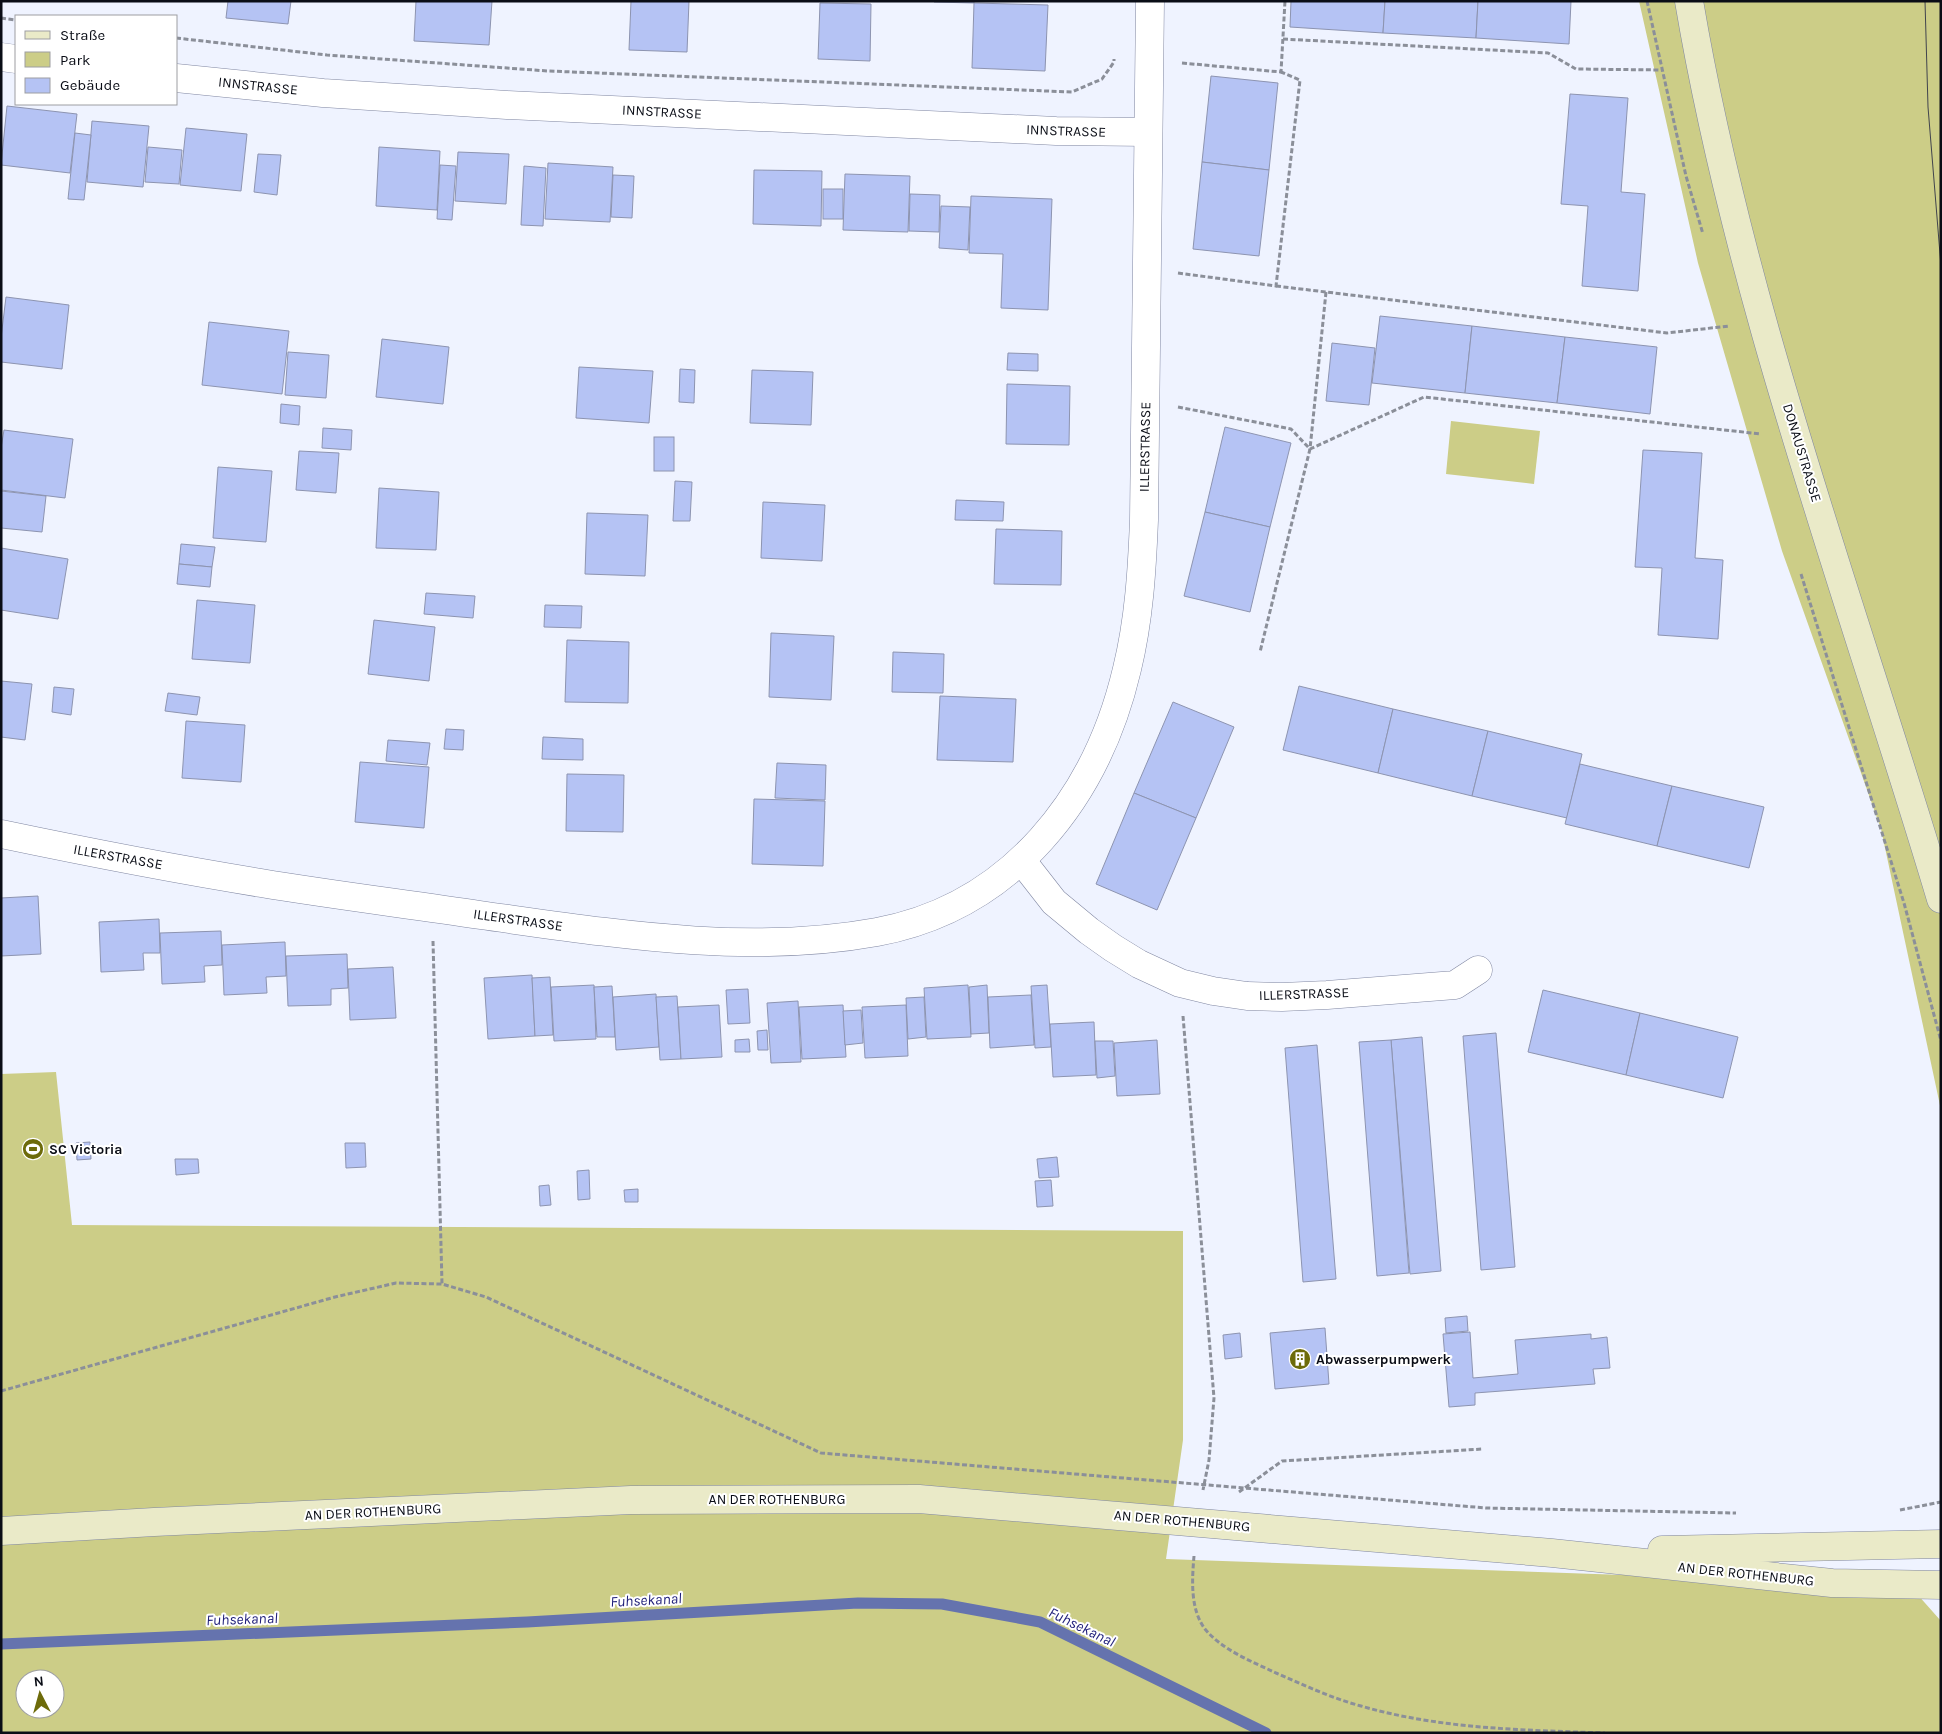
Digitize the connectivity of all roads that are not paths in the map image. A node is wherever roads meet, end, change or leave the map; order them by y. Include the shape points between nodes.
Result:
1 (1150, 1) edge
2 (1689, 1) edge
3 (1, 57) edge
4 (15, 59) edge
5 (178, 78) edge
6 (1148, 132) junction
7 (1, 834) edge
8 (1022, 861) junction
9 (1941, 899) edge
10 (1478, 970) dead end
11 (1, 1531) edge
12 (1941, 1544) edge
13 (1552, 1552) junction
14 (1941, 1585) edge

1 - 6 street, ILLERSTRASSE
2 - 9 main road, DONAUSTRASSE via 1712,122 1763,323
3 - 4 street
5 - 6 street, INNSTRASSE via 323,93 507,105 1046,131
6 - 8 street, ILLERSTRASSE via 1142,577 1127,670 1096,760 1053,826
7 - 8 street, ILLERSTRASSE via 261,883 432,908 657,937 756,943 879,932 934,915 982,890
8 - 10 street, ILLERSTRASSE via 1054,902 1089,931 1139,964 1180,983 1214,991 1282,998 1455,985
11 - 13 main road, AN DER ROTHENBURG via 641,1500 919,1499
12 - 13 main road, AN DER ROTHENBURG
13 - 14 main road, AN DER ROTHENBURG via 1832,1583

